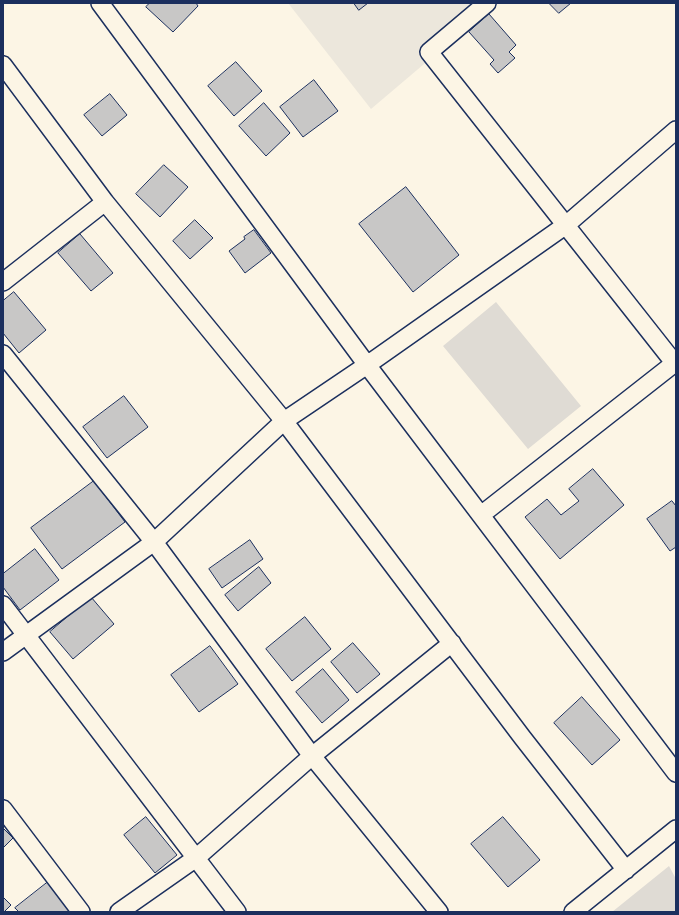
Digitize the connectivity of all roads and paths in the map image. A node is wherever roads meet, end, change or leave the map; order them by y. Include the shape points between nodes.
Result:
1 (100, 3) edge
2 (487, 3) edge
3 (3, 65) edge
4 (676, 130) edge
5 (105, 202) junction
6 (566, 225) junction
7 (3, 282) edge
8 (3, 354) edge
9 (676, 363) edge
10 (367, 365) junction
11 (284, 421) junction
12 (481, 515) junction
13 (154, 542) junction
14 (3, 605) edge
15 (26, 634) junction
16 (452, 643) junction
17 (3, 652) edge
18 (312, 756) junction
19 (676, 773) edge
20 (3, 808) edge
21 (676, 829) edge
22 (196, 858) junction
23 (626, 870) junction
24 (81, 912) edge
25 (119, 912) edge
26 (237, 912) edge
27 (439, 912) edge
28 (573, 912) edge

1 - 10 street
2 - 6 street via 430,52
3 - 5 street
4 - 6 street
5 - 7 street
5 - 11 street
6 - 9 street
6 - 10 street
8 - 13 street
9 - 12 street
10 - 11 street
10 - 12 street
11 - 13 street
11 - 16 street
12 - 19 street
13 - 15 street
13 - 18 street
14 - 15 street
15 - 17 street
15 - 22 street
16 - 18 street
16 - 23 street
18 - 22 street
18 - 27 street
20 - 24 street
21 - 23 street
22 - 25 street
22 - 26 street
23 - 28 street

